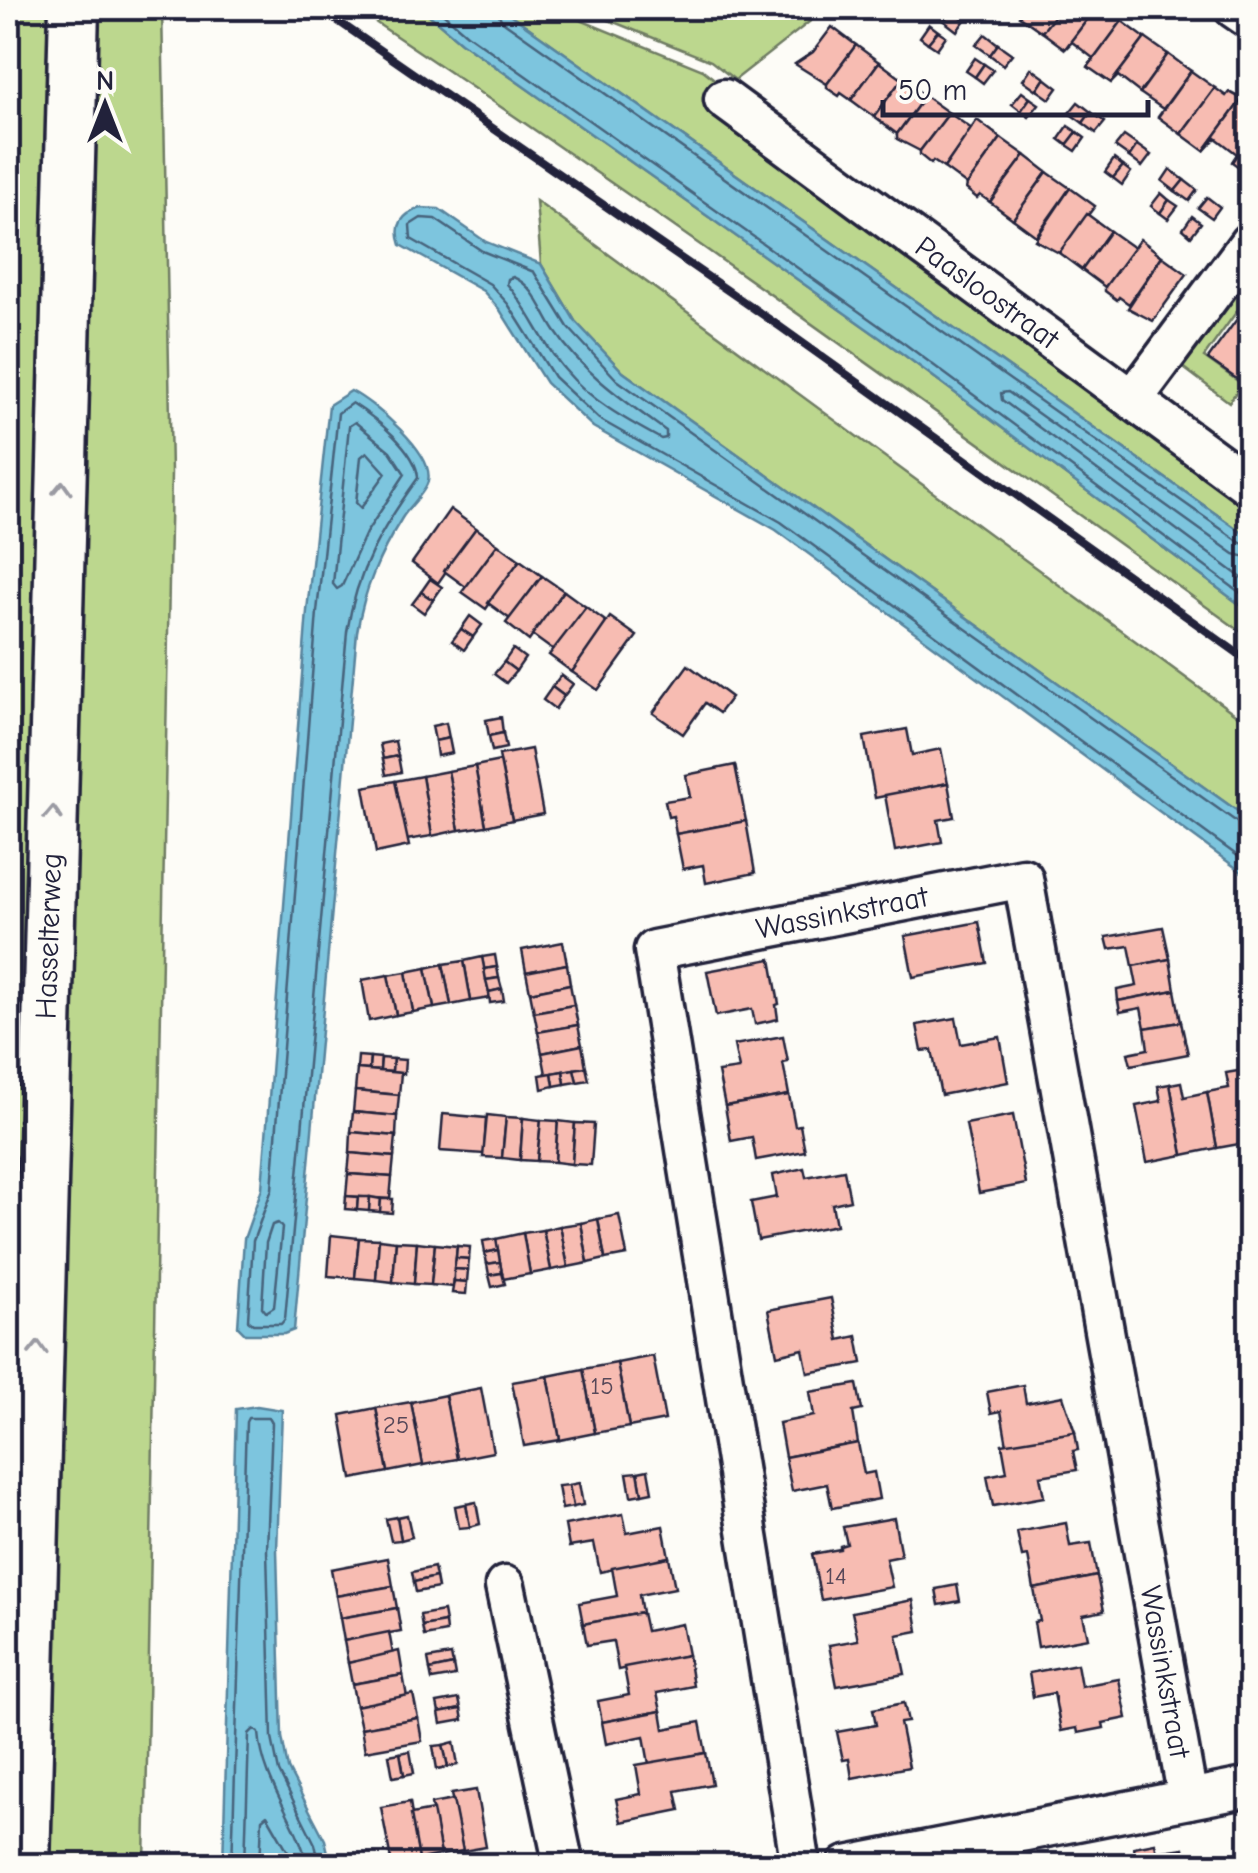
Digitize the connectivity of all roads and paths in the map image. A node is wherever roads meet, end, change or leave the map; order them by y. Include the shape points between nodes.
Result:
1 (74, 8) edge
2 (1234, 8) edge
3 (1250, 20) edge
4 (724, 99) dead end
5 (1250, 242) edge
6 (1133, 400) junction
7 (1250, 486) edge
8 (504, 1586) dead end
9 (1250, 1787) edge
10 (1188, 1799) junction
11 (24, 1866) edge
12 (564, 1866) edge
13 (801, 1866) edge
14 (847, 1866) edge

11 -> 1 main road, Hasselterweg
2 - 3 street
4 - 6 street, Paasloostraat
5 - 6 street
6 - 7 street, Paasloostraat
8 - 12 street
9 - 10 street
10 - 13 street, Wassinkstraat via 1023,878 654,950
10 - 14 street

